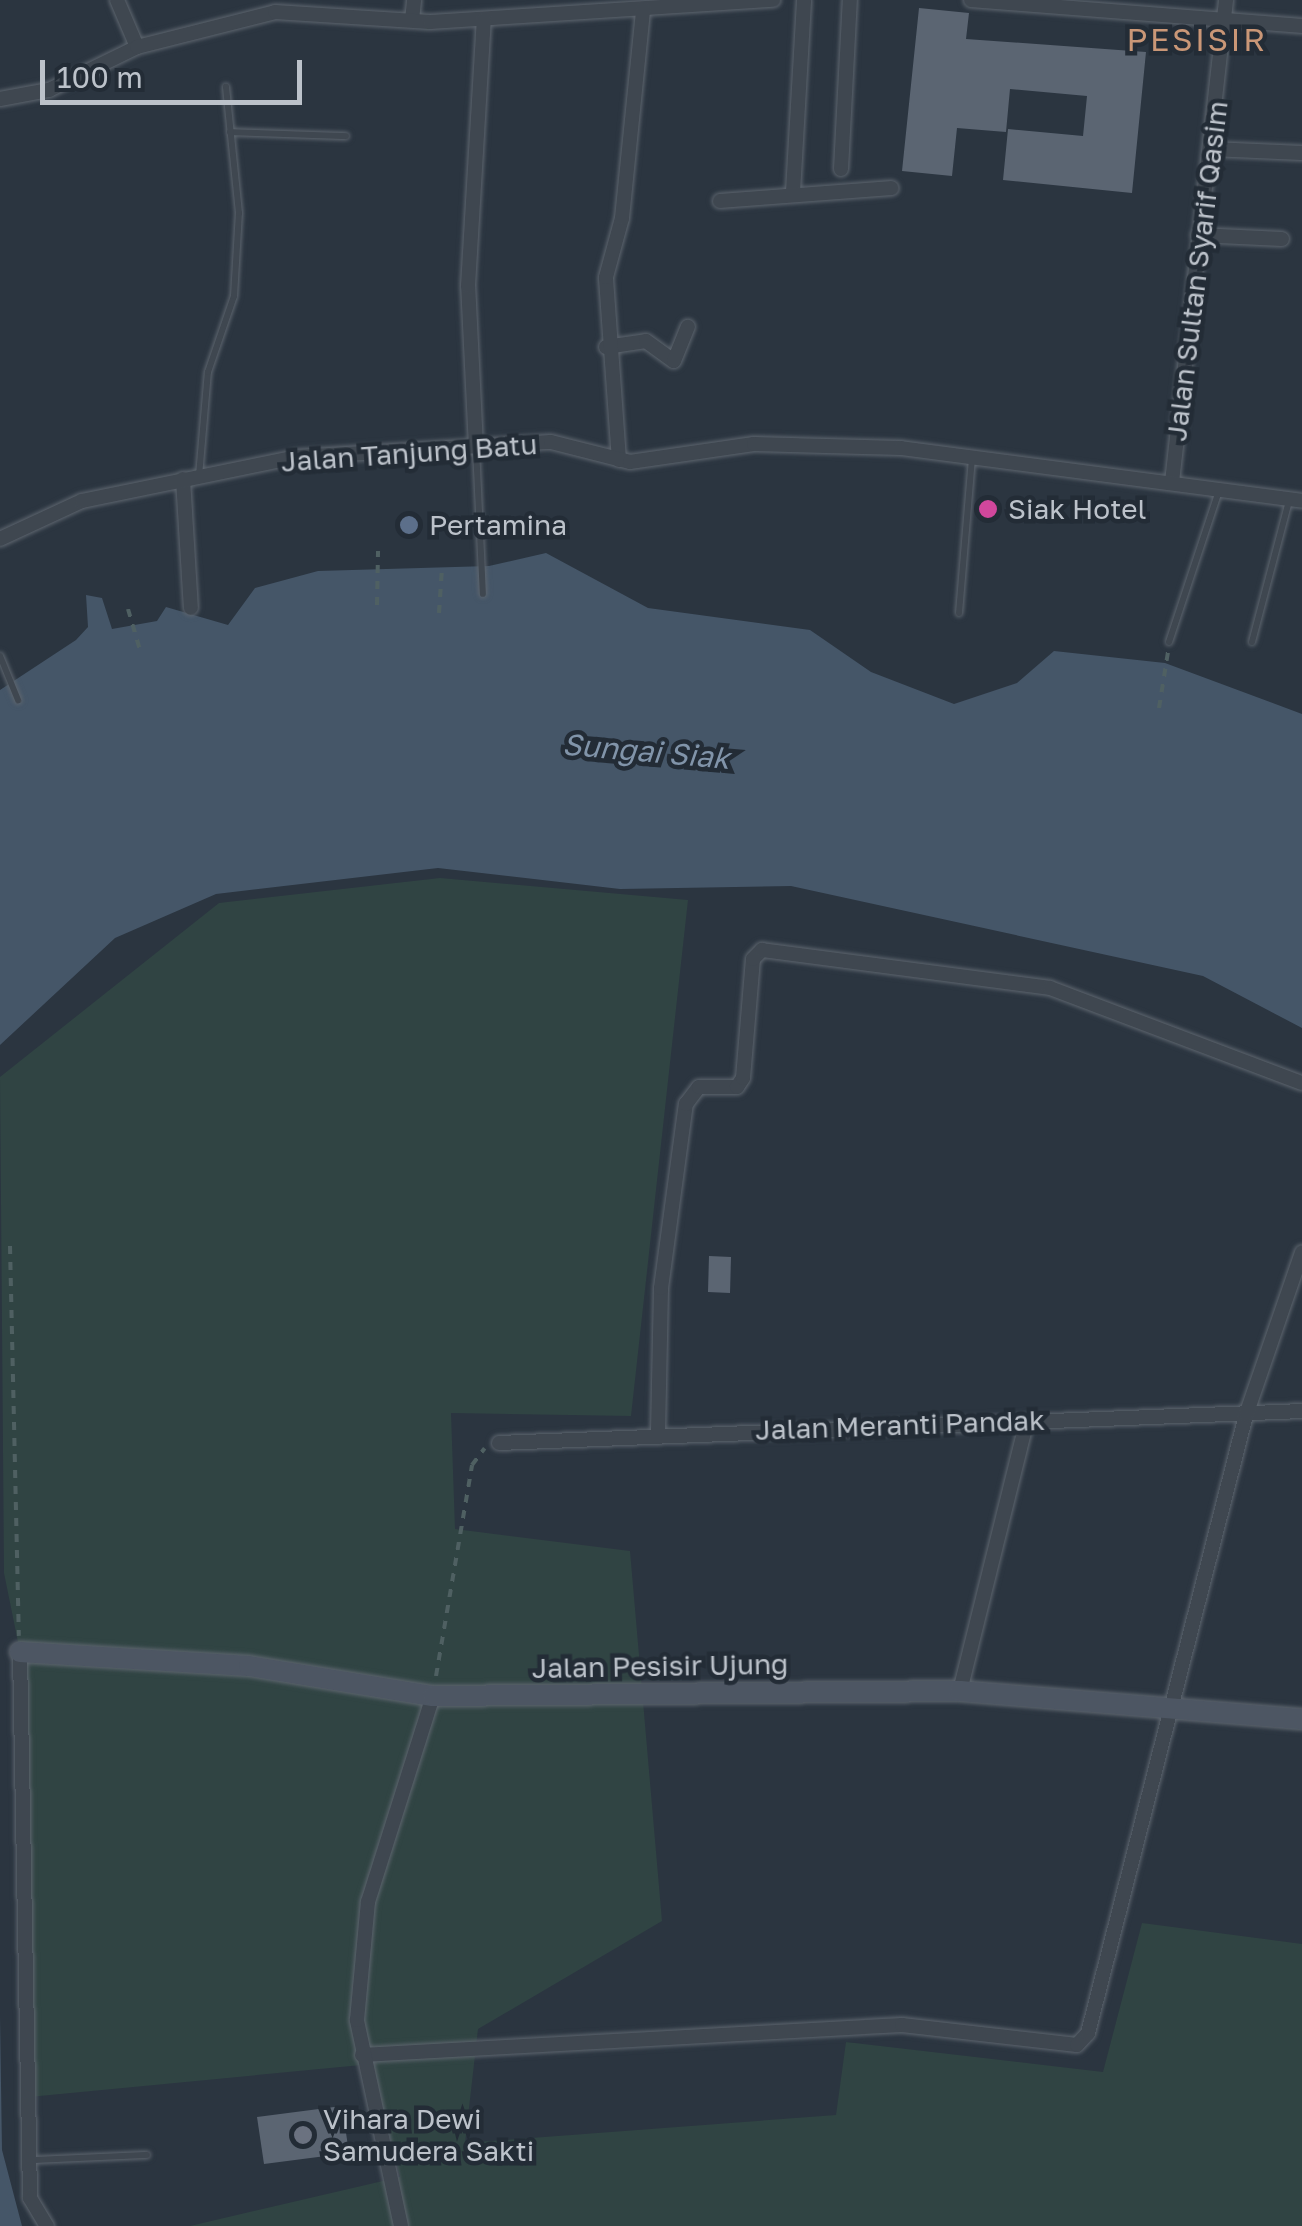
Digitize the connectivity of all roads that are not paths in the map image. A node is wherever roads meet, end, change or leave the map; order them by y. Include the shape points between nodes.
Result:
1 (117, 0) edge
2 (414, 0) edge
3 (773, 0) edge
4 (804, 0) edge
5 (850, 0) edge
6 (972, 0) edge
7 (1226, 0) edge
8 (614, 6) edge
9 (325, 7) edge
10 (559, 7) edge
11 (643, 10) junction
12 (484, 19) junction
13 (412, 20) junction
14 (1224, 22) junction
15 (1302, 26) edge
16 (137, 47) junction
17 (226, 87) dead end
18 (0, 99) edge
19 (230, 132) junction
20 (346, 136) dead end
21 (1210, 149) junction
22 (1302, 153) edge
23 (841, 170) dead end
24 (892, 188) dead end
25 (792, 192) junction
26 (720, 201) dead end
27 (1198, 234) junction
28 (1282, 239) dead end
29 (688, 326) dead end
30 (606, 347) junction
31 (476, 447) junction
32 (972, 457) junction
33 (619, 460) junction
34 (199, 476) junction
35 (182, 479) junction
36 (1172, 482) junction
37 (1219, 490) junction
38 (1296, 501) edge
39 (0, 540) edge
40 (483, 594) dead end
41 (191, 608) dead end
42 (958, 613) dead end
43 (1169, 642) road end
44 (1252, 642) dead end
45 (0, 656) edge
46 (18, 700) dead end
47 (1302, 1083) edge
48 (1302, 1252) edge
49 (1302, 1411) edge
50 (1246, 1414) junction
51 (1027, 1421) junction
52 (658, 1432) junction
53 (498, 1443) road end
54 (20, 1652) joint
55 (960, 1690) junction
56 (433, 1696) junction
57 (1174, 1703) junction
58 (1302, 1719) edge
59 (362, 2055) junction
60 (147, 2155) dead end
61 (30, 2160) junction
62 (47, 2226) edge
63 (401, 2226) edge

1 - 16 street
2 - 13 street
3 - 11 street
4 - 25 street
5 - 23 street
6 - 14 street
7 - 14 street, Jalan Sultan Syarif Qasim
8 - 10 street
8 - 11 street
9 - 13 street
9 - 16 street via 232,18
10 - 12 street
11 - 30 street via 622,218 606,276 614,326
12 - 13 street
12 - 31 street via 468,286
14 - 15 street
14 - 21 street, Jalan Sultan Syarif Qasim
16 - 18 street via 49,90
17 - 19 lane
19 - 20 lane
19 - 34 lane via 239,212 234,296 208,372
21 - 22 street
21 - 27 street, Jalan Sultan Syarif Qasim
24 - 25 street
25 - 26 street
27 - 28 street
27 - 36 street, Jalan Sultan Syarif Qasim
29 - 30 street via 674,361 646,341
30 - 33 street
31 - 33 street, Jalan Tanjung Batu via 551,442
31 - 34 street, Jalan Tanjung Batu via 296,457
31 - 40 lane
32 - 33 street, Jalan Tanjung Batu via 754,444 687,460
32 - 36 street, Jalan Tanjung Batu
32 - 42 lane
34 - 35 street, Jalan Tanjung Batu
35 - 39 street, Jalan Tanjung Batu via 82,501
35 - 41 street
36 - 37 street, Jalan Tanjung Batu
37 - 38 street, Jalan Tanjung Batu
37 - 43 lane
38 - 44 lane
45 - 46 lane
47 - 52 street via 1050,988 762,950 753,959 743,1078 738,1087 699,1087 686,1104 661,1288
48 - 50 street
49 - 50 street, Jalan Meranti Pandak
50 - 51 street, Jalan Meranti Pandak
50 - 57 street
51 - 52 street, Jalan Meranti Pandak
51 - 55 street
52 - 53 street, Jalan Meranti Pandak
54 - 56 street, Jalan Pesisir Ujung via 249,1666
54 - 61 street
55 - 56 street, Jalan Pesisir Ujung
55 - 57 street, Jalan Pesisir Ujung
56 - 59 street via 368,1902
57 - 58 street, Jalan Pesisir Ujung
57 - 59 street via 1077,2045 902,2025
59 - 63 street
60 - 61 lane
61 - 62 street via 30,2198

